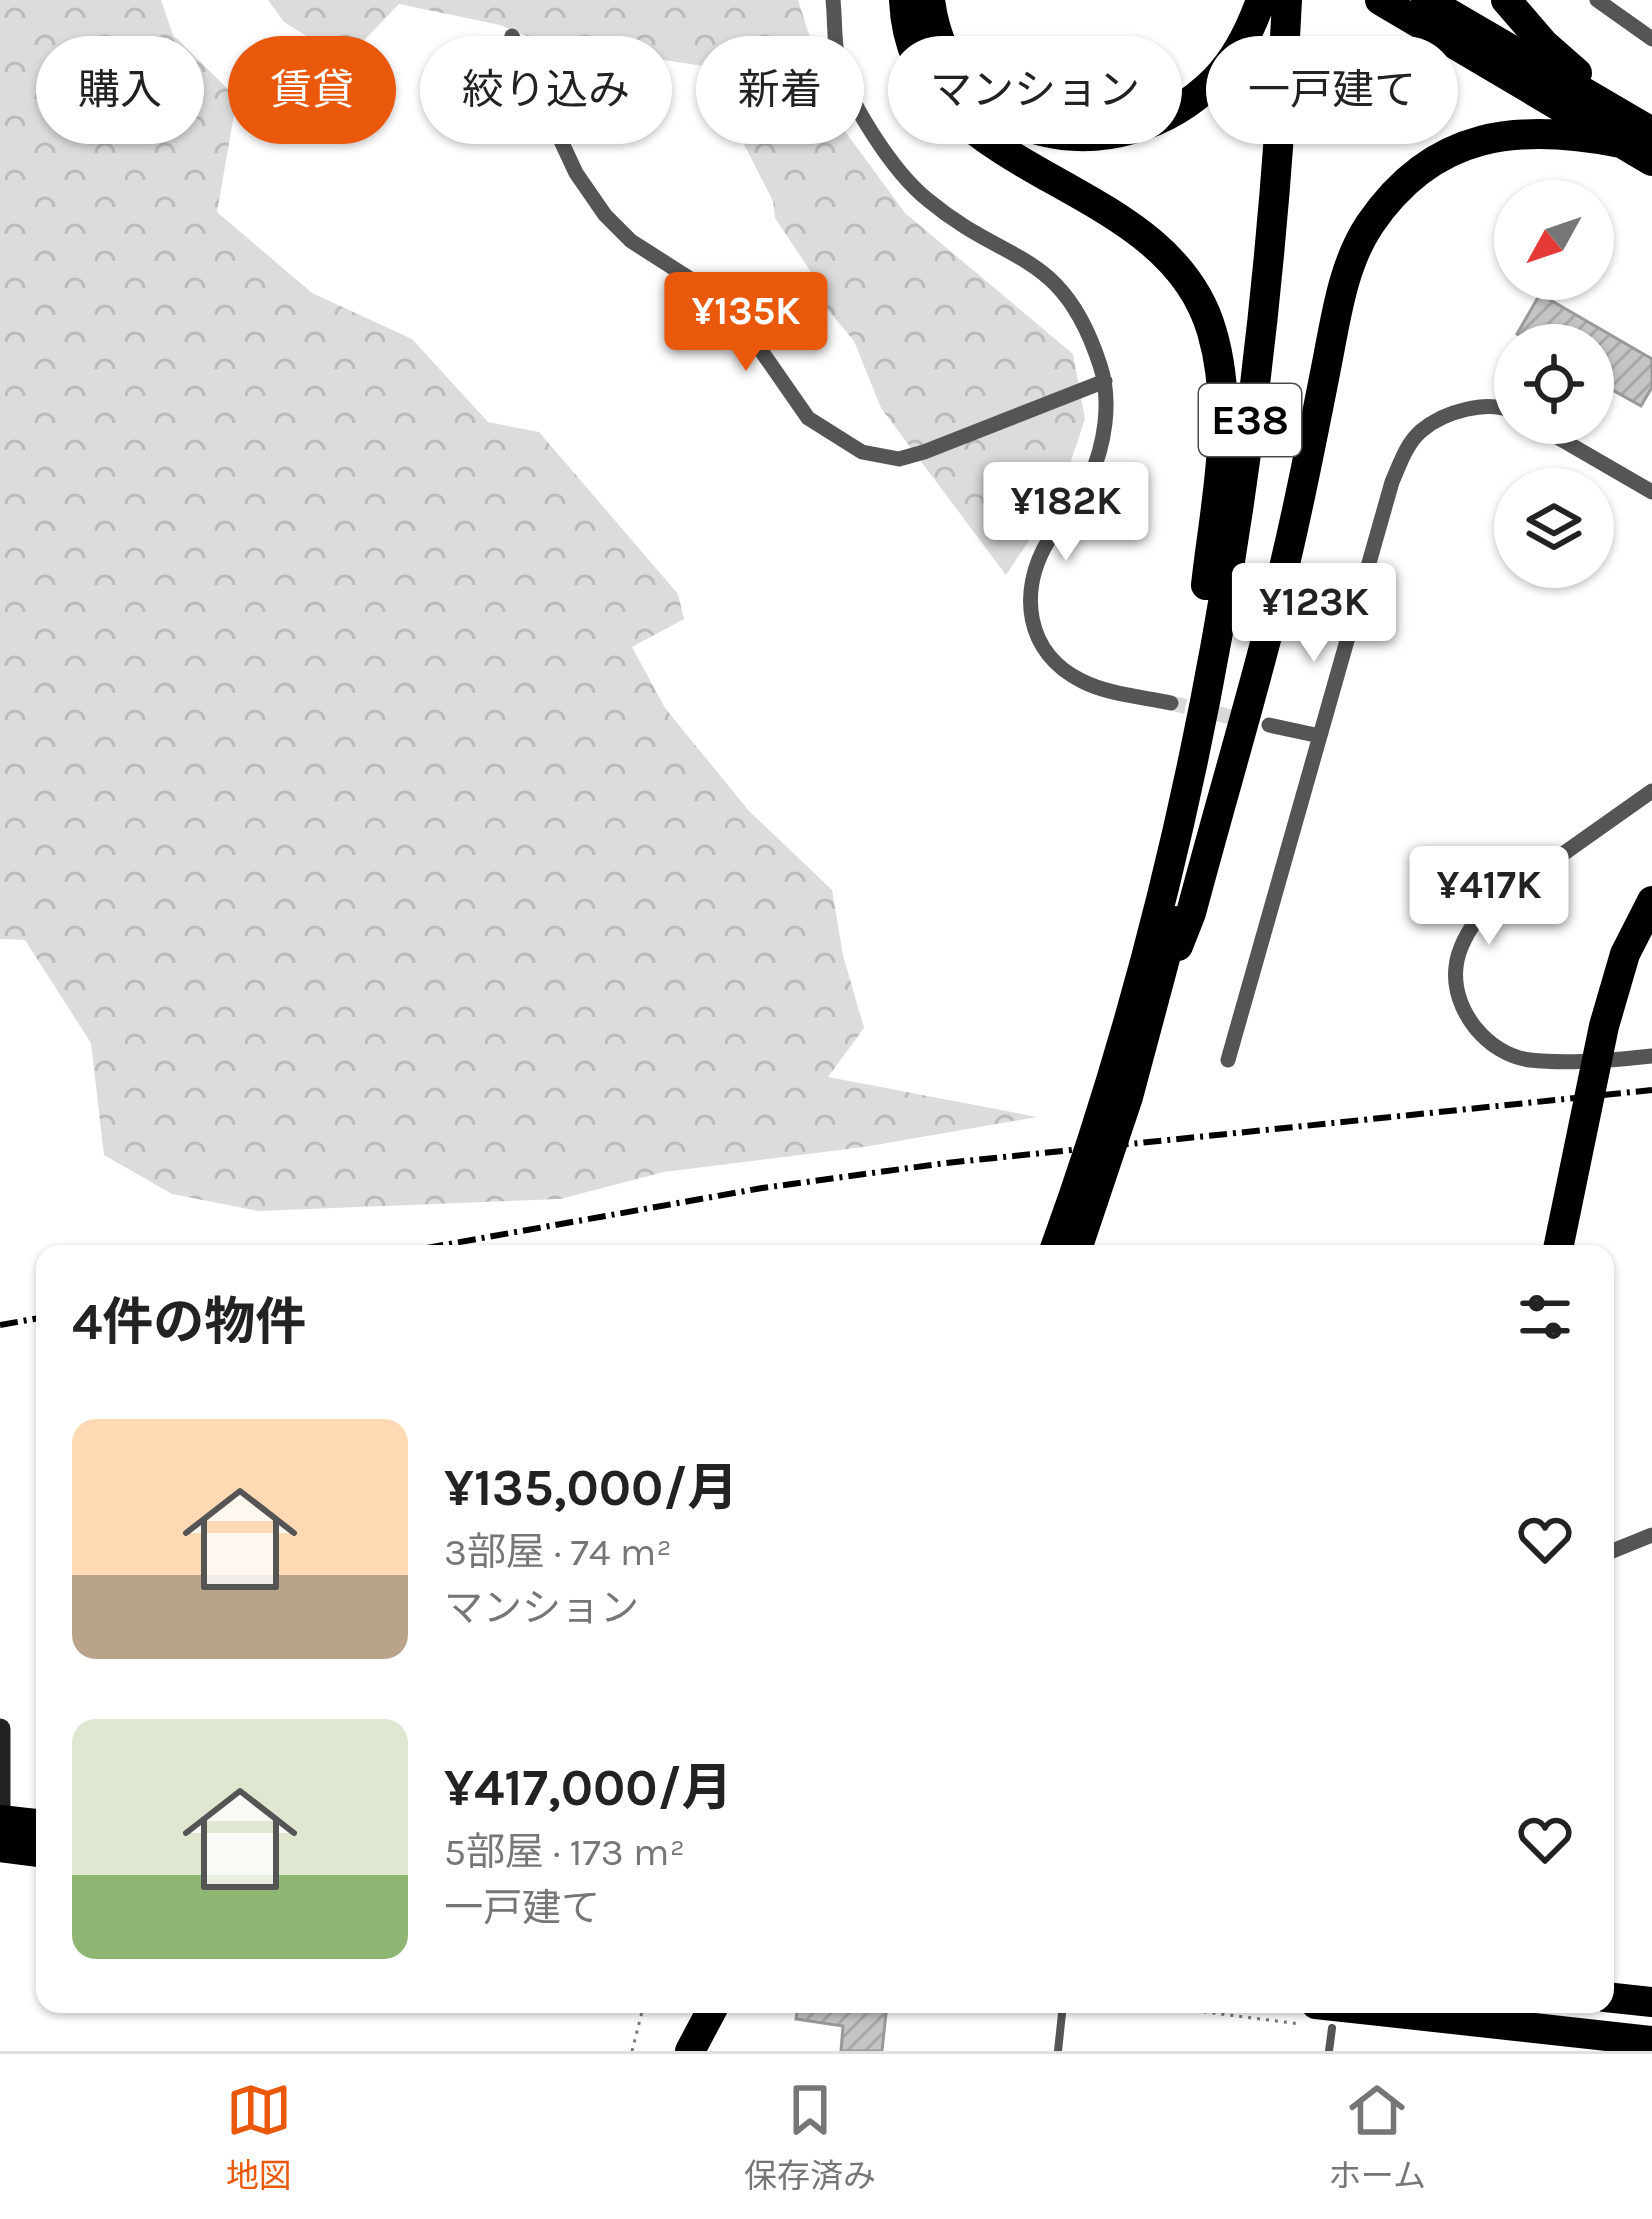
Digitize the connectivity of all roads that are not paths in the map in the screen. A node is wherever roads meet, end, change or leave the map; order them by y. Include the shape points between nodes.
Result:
1 (833, 0) edge
2 (904, 0) edge
3 (930, 0) edge
4 (1261, 0) edge
5 (1287, 0) edge
6 (1306, 0) edge
7 (1380, 0) edge
8 (1426, 0) edge
9 (1507, 0) edge
10 (1598, 0) edge
11 (1652, 40) edge
12 (1622, 129) junction
13 (1652, 132) edge
14 (562, 144) edge
15 (1652, 161) edge
16 (1106, 382) junction
17 (1494, 407) edge
18 (1569, 444) edge
19 (1652, 492) edge
20 (1171, 704) tunnel mouth
21 (1269, 725) tunnel mouth
22 (1320, 736) junction
23 (1652, 790) edge
24 (1177, 836) junction
25 (1652, 901) edge
26 (1652, 930) edge
27 (1153, 1013) junction
28 (1611, 1028) junction
29 (1652, 1056) edge
30 (1228, 1060) dead end
31 (1118, 1097) junction
32 (1594, 1110) junction
33 (1088, 1190) junction
34 (1058, 1245) edge
35 (1077, 1245) edge
36 (1559, 1245) edge
37 (1572, 1245) edge
38 (1652, 1535) edge
39 (1614, 1550) edge
40 (0, 1729) edge
41 (0, 1822) edge
42 (36, 1824) edge
43 (0, 1847) edge
44 (36, 1852) edge
45 (1614, 1998) edge
46 (1652, 2002) edge
47 (710, 2013) edge
48 (727, 2013) edge
49 (1062, 2013) edge
50 (1360, 2013) edge
51 (1456, 2013) edge
52 (1324, 2016) edge
53 (1652, 2041) edge
54 (690, 2051) edge
55 (707, 2051) edge
56 (1058, 2051) edge
57 (1329, 2051) edge

1 - 16 street via 837,59 887,158 928,200 1040,267 1088,329
2 - 24 highway via 914,52 960,119 1139,229 1174,262 1213,332 1222,448
3 - 4 highway via 939,41 982,102 1048,135 1083,136 1153,123 1215,80
5 - 24 highway, E38 via 1252,404
6 - 27 highway, E38 via 1290,237 1268,407 1221,699
7 - 12 highway
8 - 12 highway
9 - 12 highway
10 - 11 street
12 - 13 highway
12 - 15 highway
12 - 27 highway via 1529,131 1450,151 1417,173 1370,225 1337,314 1295,520 1191,913
14 - 16 street via 605,215 631,241 728,303 808,418 862,452 899,459 924,452
16 - 20 street via 1103,440 1030,582 1032,619 1054,663 1084,683
17 - 22 street via 1446,416 1406,449
18 - 19 street
21 - 22 street
22 - 30 street
23 - 29 street via 1484,909 1455,972 1475,1028 1506,1053 1530,1060
24 - 31 highway, E38
25 - 28 highway via 1625,953
26 - 28 highway
27 - 31 highway, E38
28 - 32 highway
31 - 33 highway, E38
32 - 36 highway
32 - 37 highway
33 - 34 highway, E38
33 - 35 highway, E38
38 - 39 street
40 - 41 street
41 - 42 highway
43 - 44 highway
45 - 46 highway
47 - 54 highway
48 - 55 highway
49 - 56 lane
50 - 52 highway
51 - 53 highway
52 - 57 lane

